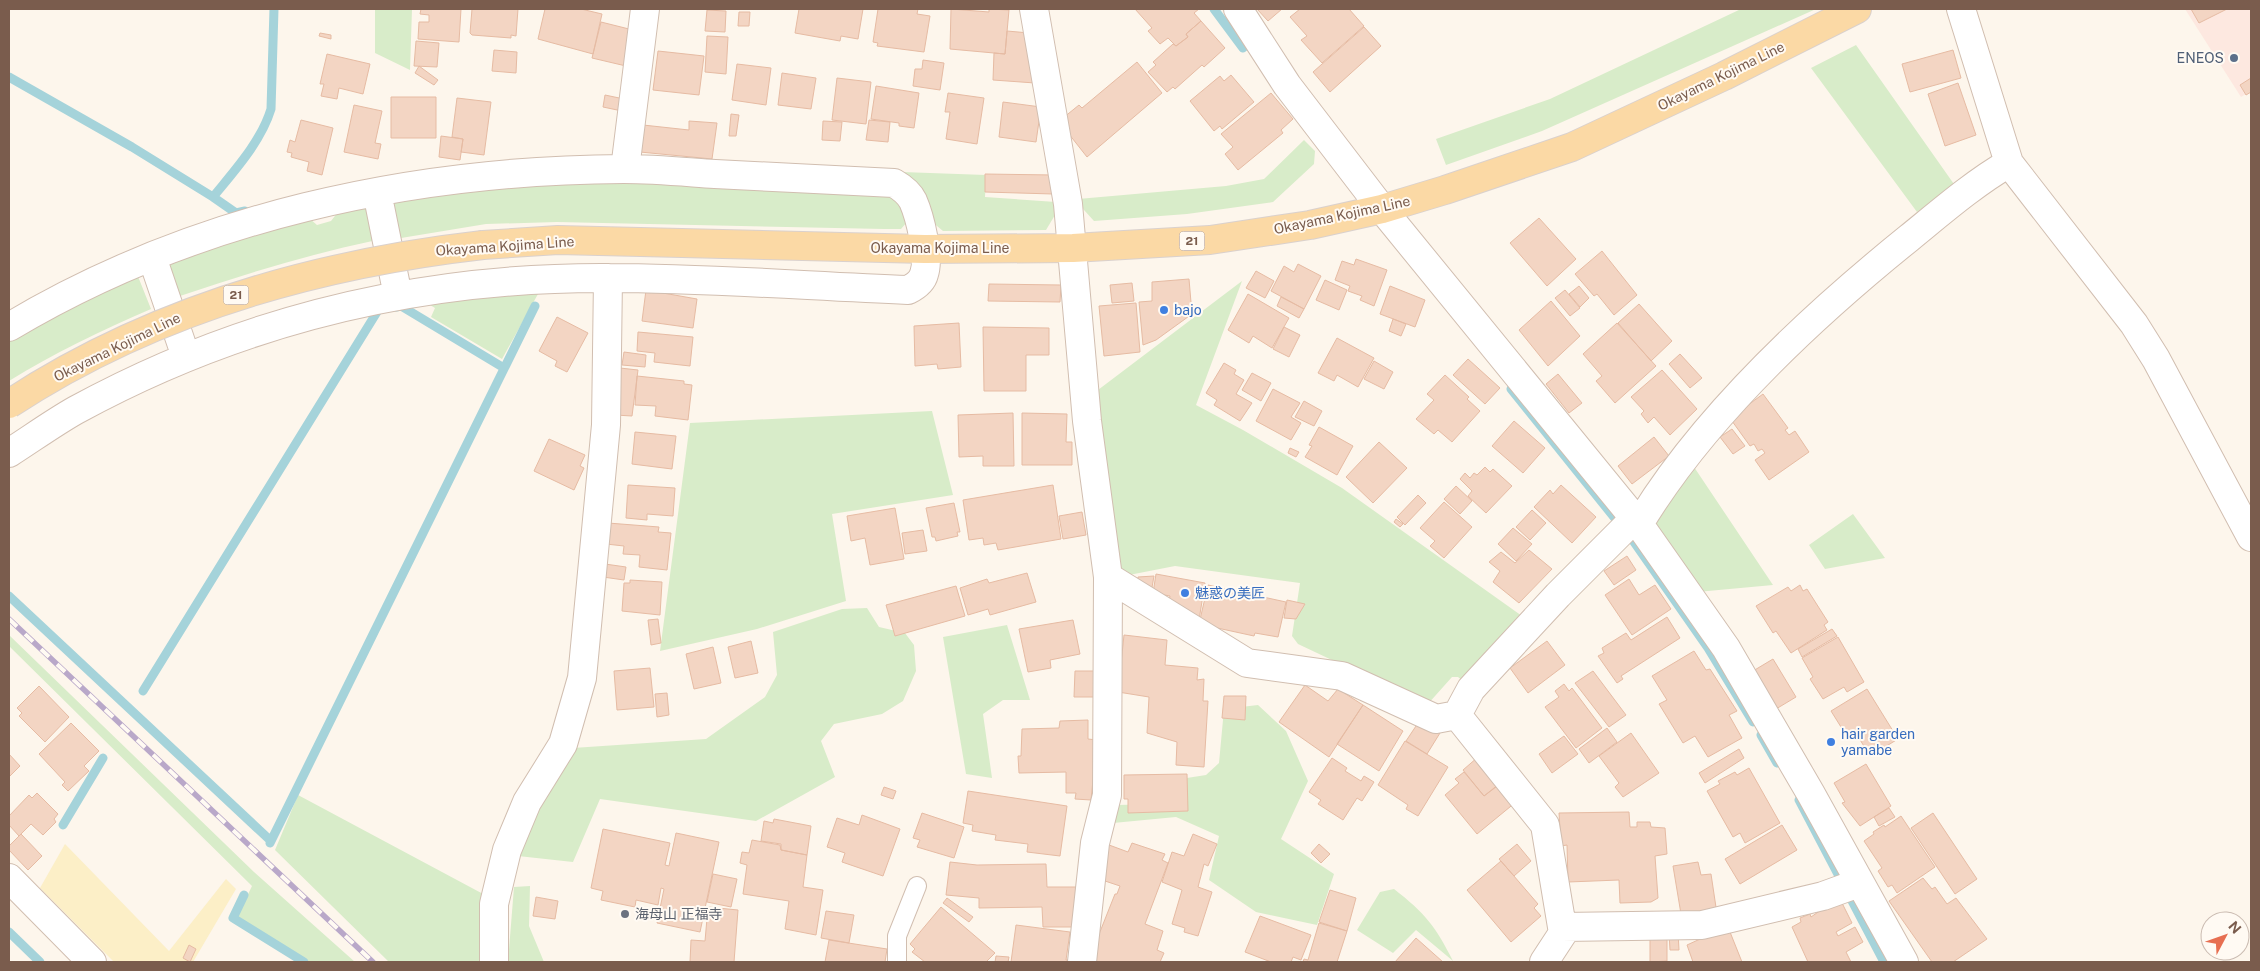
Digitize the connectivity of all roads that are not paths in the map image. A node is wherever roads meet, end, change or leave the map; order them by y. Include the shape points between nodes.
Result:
1 (645, 9) edge
2 (1034, 9) edge
3 (1238, 9) edge
4 (1857, 9) edge
5 (1961, 9) edge
6 (2009, 163) junction
7 (625, 169) junction
8 (378, 192) junction
9 (1382, 209) junction
10 (1073, 248) junction
11 (925, 249) junction
12 (152, 257) junction
13 (608, 278) junction
14 (398, 296) junction
15 (9, 327) edge
16 (186, 357) junction
17 (9, 404) edge
18 (9, 453) edge
19 (1631, 525) junction
20 (2251, 537) edge
21 (1108, 577) junction
22 (1457, 715) junction
23 (9, 878) edge
24 (917, 886) dead end
25 (1850, 887) junction
26 (1562, 926) junction
27 (92, 962) edge
28 (494, 962) edge
29 (897, 962) edge
30 (1082, 962) edge
31 (1544, 962) edge
32 (1904, 962) edge

1 - 7 street
2 - 10 street
3 - 9 street via 1287,85
4 - 9 main road, Okayama Kojima Line / 21 via 1572,147
5 - 6 street
6 - 19 street via 1981,180 1830,304 1701,436
6 - 20 street via 2138,331
7 - 8 street via 535,172
7 - 11 street via 894,183 904,189 913,201
8 - 12 street via 241,224
8 - 14 street
9 - 10 main road, Okayama Kojima Line / 21 via 1310,225 1210,240
9 - 19 street
10 - 11 main road, Okayama Kojima Line / 21
10 - 21 street via 1087,421
11 - 13 street via 924,274 917,285 908,290
11 - 17 main road, Okayama Kojima Line / 21, bridge via 558,240 483,244 424,252 332,269 224,299 120,342
12 - 15 street via 92,283
12 - 16 street
13 - 14 street via 532,280
13 - 28 street via 606,425 582,678 563,744 527,802 507,850 494,904
14 - 16 street via 269,326
16 - 18 street via 75,411
19 - 22 street via 1558,595 1471,689
19 - 25 street via 1726,648 1811,794
21 - 22 street via 1248,663 1342,676 1436,719
21 - 30 street via 1107,795 1095,844
22 - 26 street via 1545,825
23 - 27 street
24 - 29 lane via 897,936
25 - 26 street via 1702,925
25 - 32 street
26 - 31 street via 1562,933

